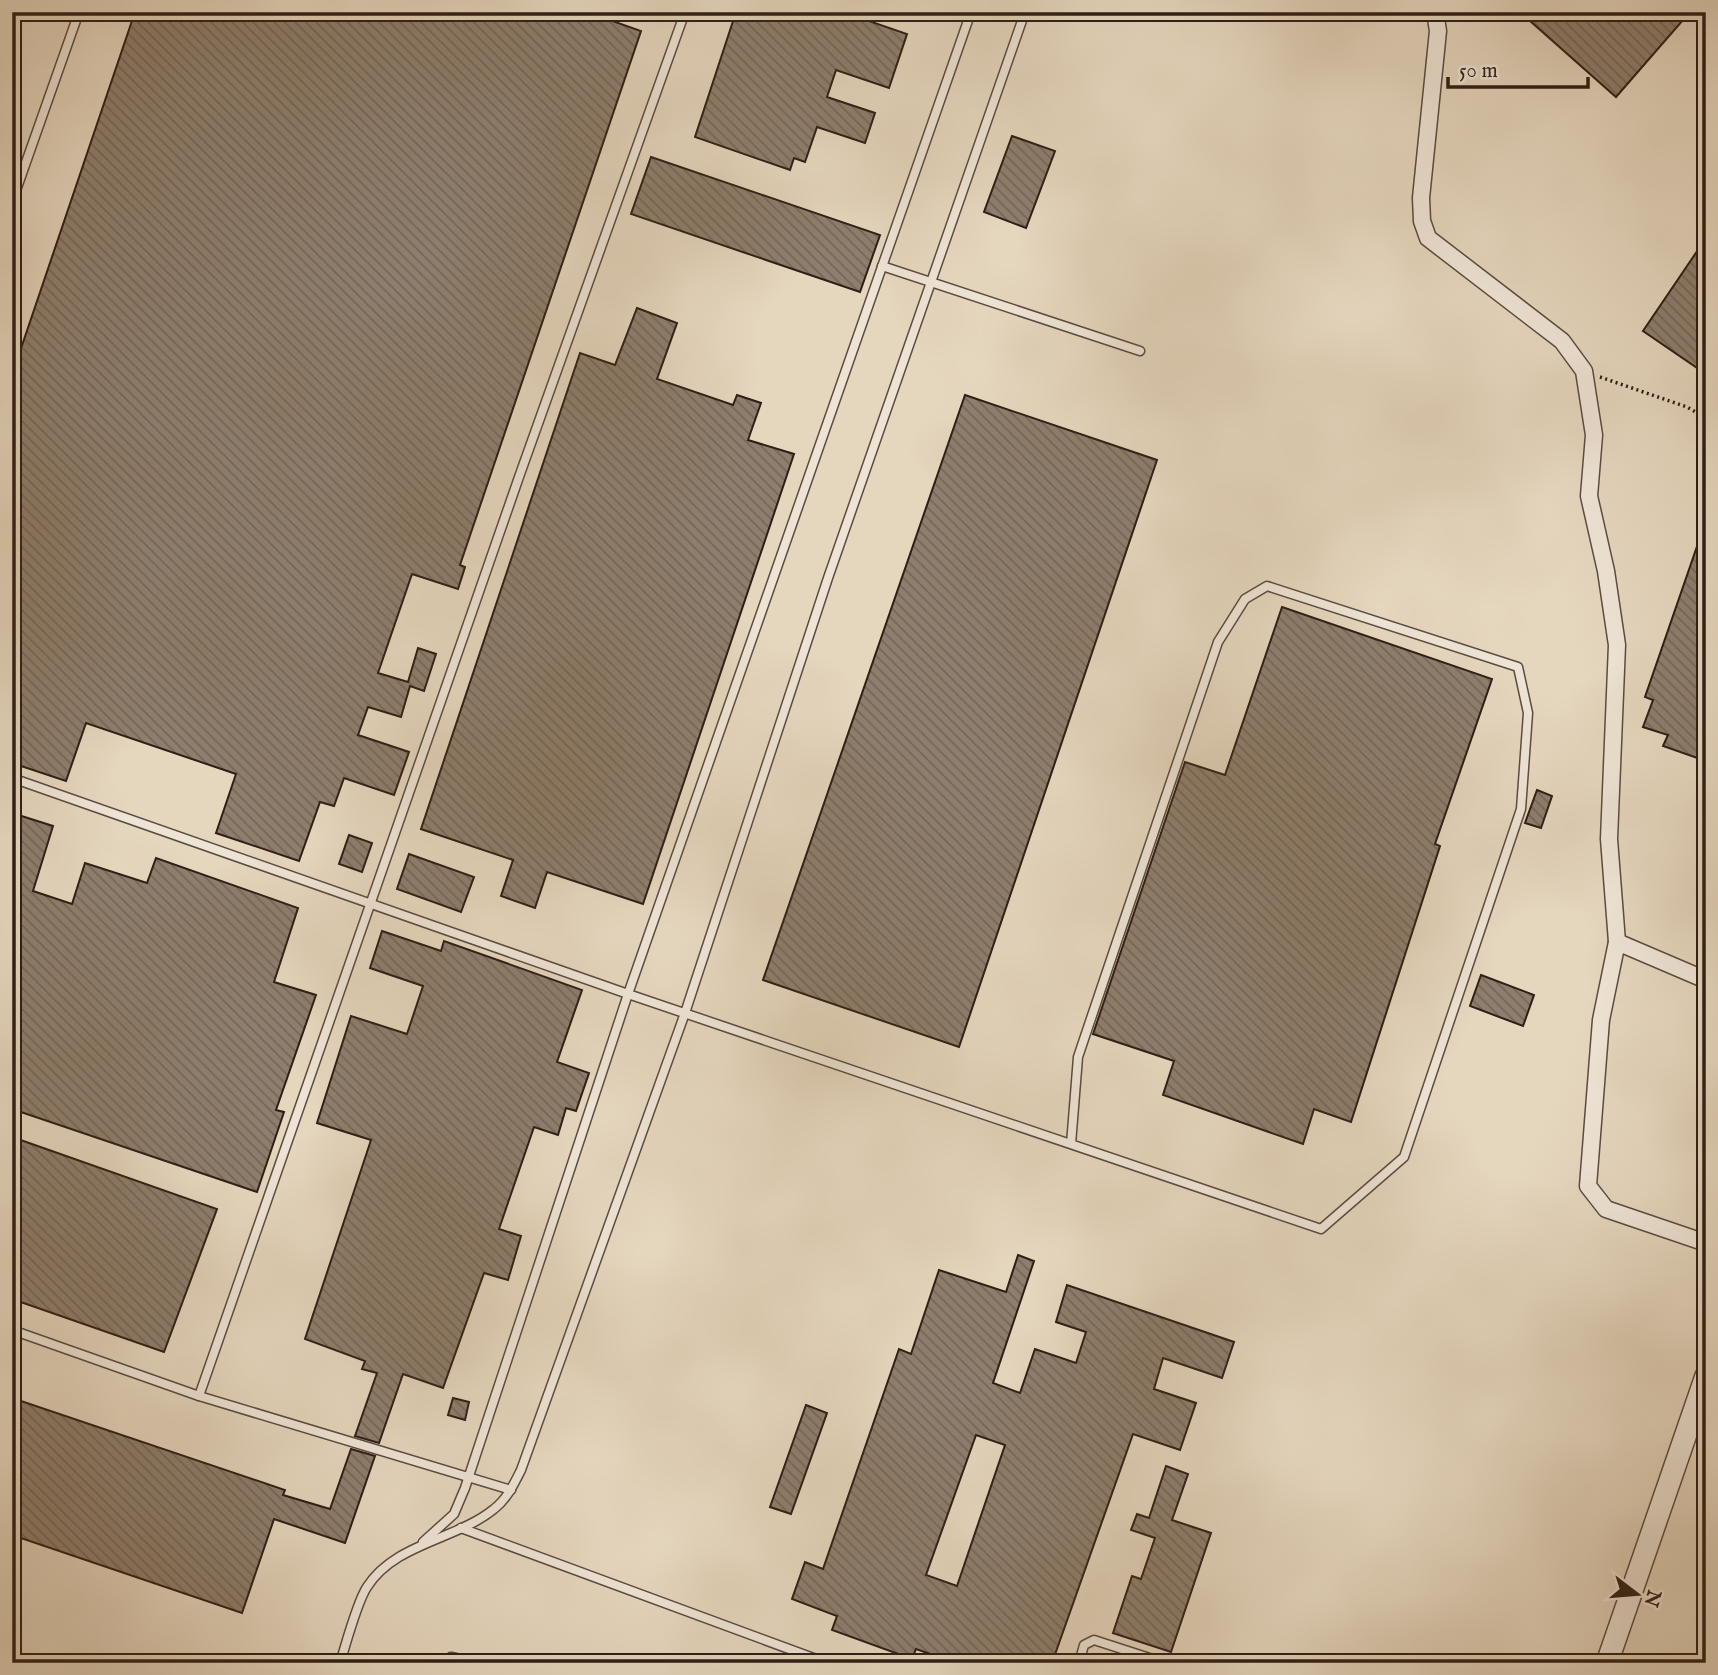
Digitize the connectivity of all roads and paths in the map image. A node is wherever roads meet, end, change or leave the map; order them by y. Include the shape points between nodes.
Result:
1 (79, 12) edge
2 (685, 12) edge
3 (971, 12) edge
4 (1025, 12) edge
5 (1435, 12) edge
6 (12, 202) edge
7 (882, 266) junction
8 (931, 282) junction
9 (1140, 351) dead end
10 (1584, 371) junction
11 (1706, 418) edge
12 (12, 778) edge
13 (369, 905) junction
14 (1617, 943) junction
15 (1706, 980) edge
16 (628, 994) junction
17 (685, 1013) junction
18 (1071, 1144) junction
19 (1706, 1243) edge
20 (12, 1330) edge
21 (1706, 1376) edge
22 (199, 1396) junction
23 (469, 1476) junction
24 (511, 1490) junction
25 (461, 1528) junction
26 (413, 1551) junction
27 (340, 1663) edge
28 (449, 1663) edge
29 (479, 1663) edge
30 (827, 1663) edge
31 (1079, 1663) edge
32 (1165, 1663) edge
33 (1607, 1663) edge

1 - 6 lane
2 - 13 lane
3 - 7 lane
4 - 8 lane
5 - 10 street via 1438,31 1421,198 1428,238 1562,341
7 - 8 lane
7 - 16 lane
8 - 9 lane
8 - 17 lane
10 - 11 path via 1688,407
10 - 14 street via 1594,435 1590,496 1617,645 1609,839
12 - 13 lane
13 - 16 lane
13 - 22 lane
14 - 15 street
14 - 19 street via 1601,1020 1588,1186 1606,1209
16 - 17 lane
16 - 23 lane
17 - 18 lane
17 - 24 lane
18 - 18 lane via 1078,1056 1218,642 1245,599 1267,586 1518,667 1528,713 1521,809 1404,1157 1321,1229
20 - 22 lane
21 - 33 street
22 - 23 lane
23 - 24 lane
23 - 26 lane via 454,1514
24 - 25 lane via 494,1509
25 - 26 lane
25 - 30 lane
26 - 27 lane via 393,1560 366,1587
28 - 29 lane via 450,1657
31 - 32 lane via 1084,1645 1094,1640

